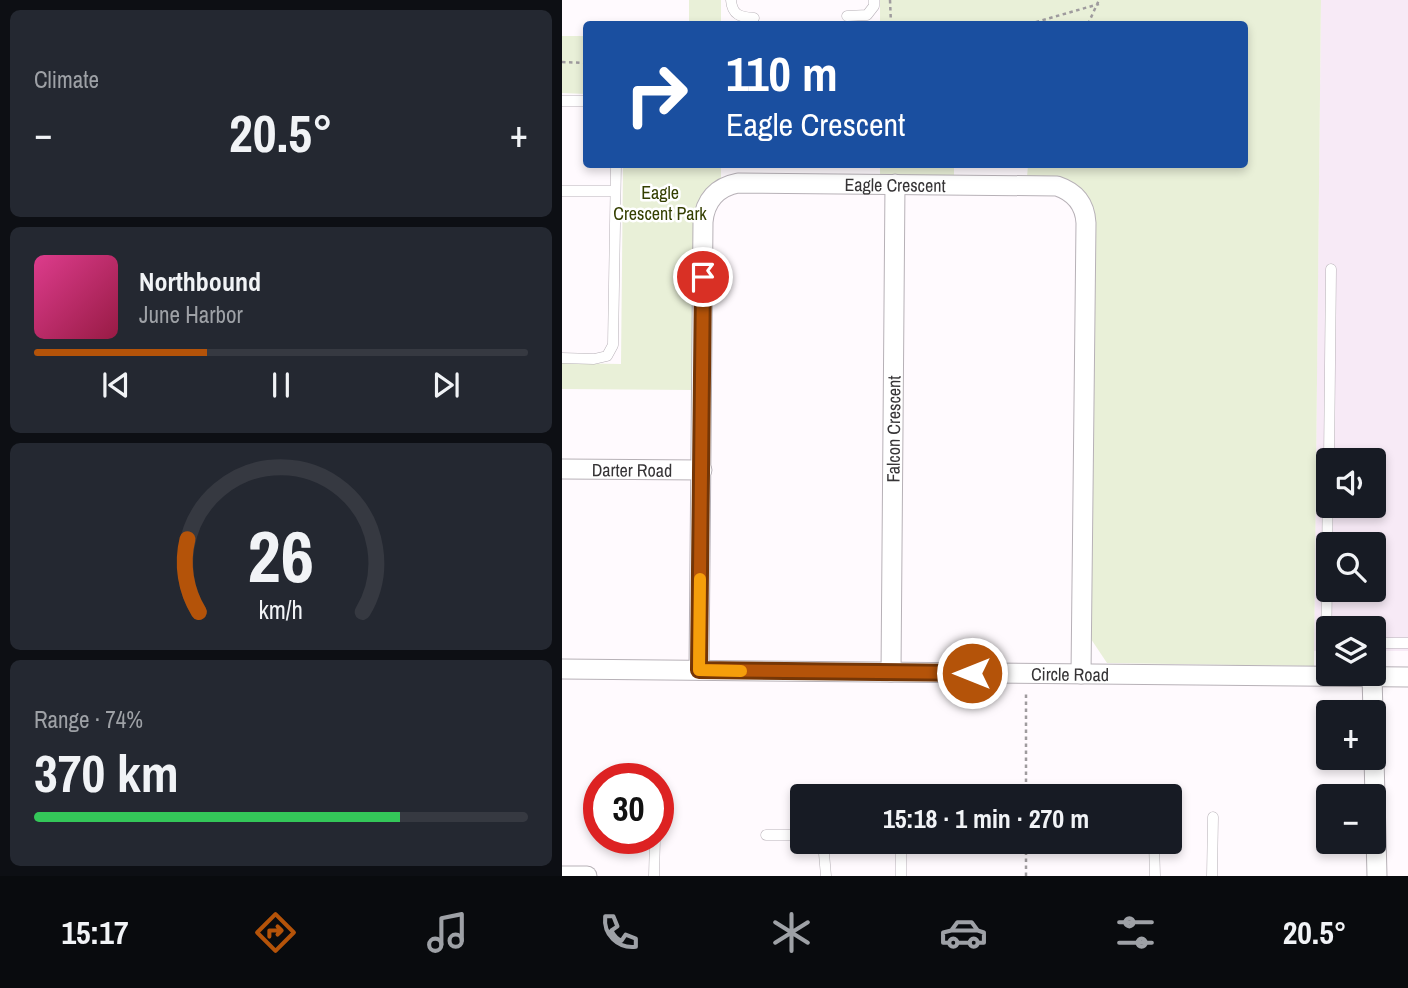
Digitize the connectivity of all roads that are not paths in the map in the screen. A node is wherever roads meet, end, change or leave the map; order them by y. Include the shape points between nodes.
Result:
1 (731, 0) edge
2 (874, 0) edge
3 (847, 16) dead end
4 (754, 18) dead end
5 (562, 101) edge
6 (583, 101) edge
7 (616, 168) edge
8 (895, 184) junction
9 (562, 191) edge
10 (615, 191) junction
11 (1331, 269) dead end
12 (562, 358) edge
13 (1328, 448) edge
14 (562, 469) edge
15 (702, 470) junction
16 (1327, 518) edge
17 (1327, 616) edge
18 (1386, 643) edge
19 (1408, 643) edge
20 (562, 669) edge
21 (699, 670) junction
22 (890, 672) junction
23 (1081, 674) junction
24 (1316, 677) edge
25 (1386, 677) edge
26 (1408, 677) edge
27 (1374, 770) edge
28 (1213, 817) dead end
29 (767, 835) dead end
30 (790, 835) edge
31 (655, 854) edge
32 (824, 854) edge
33 (901, 854) edge
34 (1155, 854) edge
35 (565, 876) edge
36 (587, 876) edge
37 (654, 876) edge
38 (826, 876) edge
39 (902, 876) edge
40 (1155, 876) edge
41 (1212, 876) edge
42 (1377, 876) edge

1 - 4 lane via 736,14
2 - 3 lane via 867,15
5 - 6 lane
7 - 10 lane
8 - 15 street, Eagle Crescent via 738,183 720,189 707,203 703,222
8 - 22 street, Falcon Crescent
8 - 23 street, Eagle Crescent via 1057,186 1074,194 1084,208
9 - 10 lane
10 - 12 lane via 613,345 607,356 600,358
11 - 13 lane
14 - 15 street, Darter Road
15 - 21 street, Eagle Crescent
16 - 17 lane
18 - 19 lane
20 - 21 street, Circle Road
21 - 22 street, Circle Road
22 - 23 street, Circle Road
23 - 24 street, Circle Road
25 - 26 street, Circle Road
27 - 42 street
28 - 41 lane
29 - 30 lane
31 - 37 lane
32 - 38 lane
33 - 39 lane
34 - 40 lane
35 - 36 street

